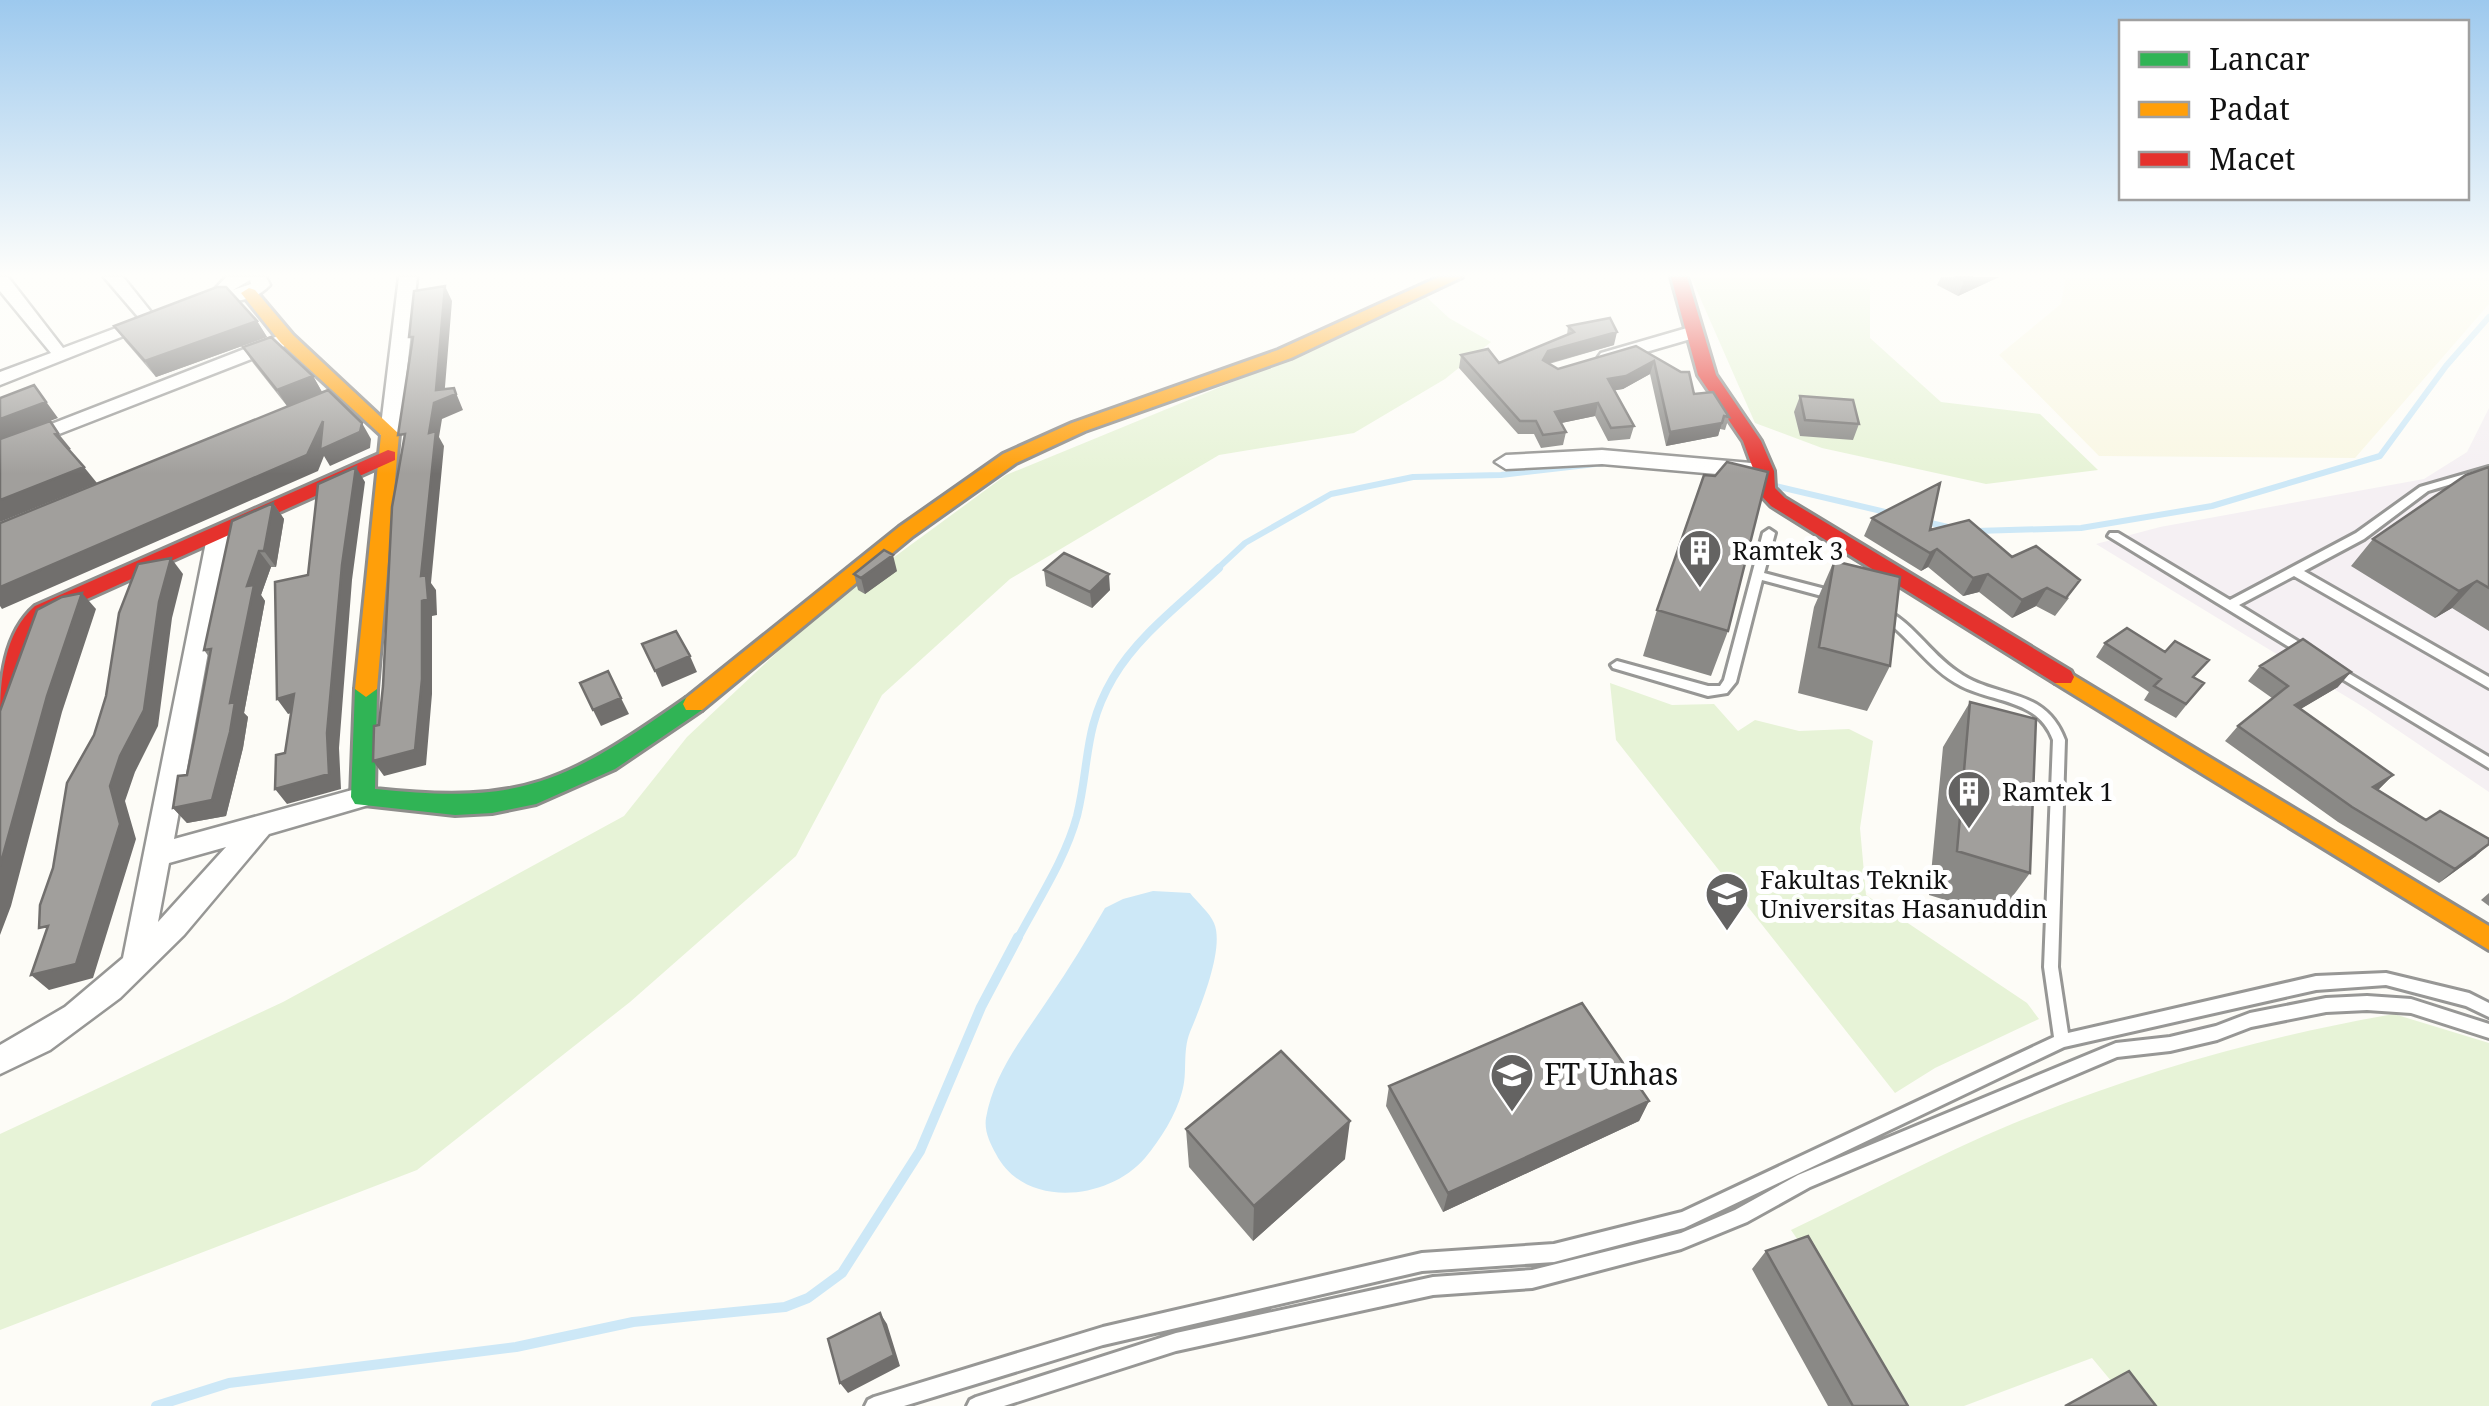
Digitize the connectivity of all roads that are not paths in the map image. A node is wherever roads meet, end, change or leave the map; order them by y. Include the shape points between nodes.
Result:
1 (50, 343) edge
2 (70, 343) edge
3 (86, 343) edge
4 (279, 343) edge
5 (291, 343) edge
6 (401, 343) edge
7 (1306, 343) edge
8 (1657, 343) edge
9 (1697, 343) edge
10 (54, 348) junction
11 (1589, 362) edge
12 (0, 368) edge
13 (0, 379) edge
14 (390, 445) junction
15 (0, 451) edge
16 (1506, 462) dead end
17 (2489, 470) edge
18 (1766, 479) junction
19 (219, 532) junction
20 (1769, 534) dead end
21 (2114, 536) dead end
22 (2296, 570) junction
23 (1758, 575) junction
24 (1856, 600) edge
25 (1870, 606) edge
26 (2230, 606) junction
27 (1617, 665) dead end
28 (2489, 683) edge
29 (0, 710) edge
30 (2489, 763) edge
31 (364, 797) junction
32 (260, 826) junction
33 (158, 855) junction
34 (2489, 939) edge
35 (137, 960) junction
36 (2489, 1010) edge
37 (2489, 1032) edge
38 (2062, 1040) junction
39 (0, 1060) edge
40 (874, 1406) edge
41 (976, 1406) edge

1 - 10 street
2 - 10 street
3 - 13 street
4 - 15 street
5 - 14 street
6 - 14 street
7 - 31 street via 1097,420 982,475 866,561 712,691 612,762 510,801 428,804
8 - 11 street
9 - 18 street via 1710,382 1757,446
10 - 12 street
14 - 19 street
14 - 31 street via 368,625
16 - 18 street via 1602,457
17 - 22 lane via 2424,489 2360,536
18 - 34 street via 1812,527
19 - 29 street via 42,611 30,622
19 - 33 street
20 - 23 lane
21 - 26 lane
22 - 26 lane
22 - 28 lane
23 - 24 lane
23 - 27 lane via 1723,690
25 - 38 lane via 1907,627 1950,674 2036,708 2056,726 2051,967
26 - 30 lane
31 - 32 street
32 - 33 street
32 - 35 street
33 - 35 street
35 - 39 street via 67,1024
36 - 38 lane via 2386,979 2316,984
37 - 41 lane via 2411,1006 2367,1003 2116,1050 1804,1181 1681,1241 1532,1278 1433,1286 1176,1342
38 - 40 lane via 1684,1220 1554,1252 1422,1262 1103,1336

